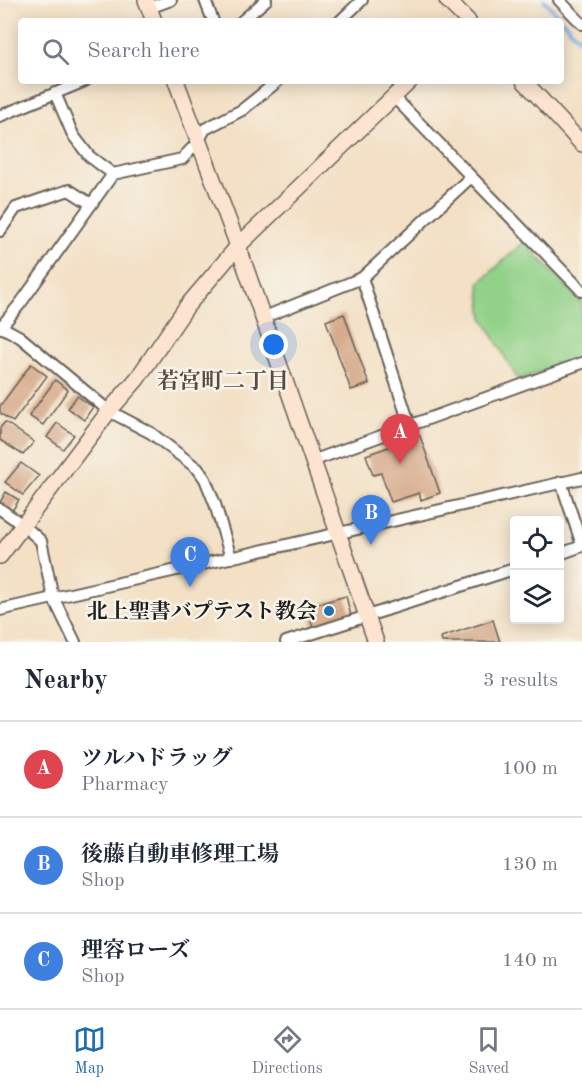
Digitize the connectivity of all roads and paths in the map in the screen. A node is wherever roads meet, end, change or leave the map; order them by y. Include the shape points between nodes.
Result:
1 (171, 0) edge
2 (205, 0) edge
3 (266, 0) edge
4 (362, 0) edge
5 (447, 0) edge
6 (559, 0) edge
7 (150, 10) edge
8 (212, 18) edge
9 (245, 18) edge
10 (343, 18) edge
11 (465, 18) edge
12 (582, 24) edge
13 (78, 84) edge
14 (177, 84) edge
15 (274, 84) edge
16 (407, 84) edge
17 (527, 84) edge
18 (55, 93) junction
19 (394, 97) junction
20 (0, 116) edge
21 (198, 142) junction
22 (582, 144) edge
23 (113, 174) junction
24 (471, 177) junction
25 (91, 204) junction
26 (0, 231) edge
27 (237, 246) junction
28 (362, 278) junction
29 (582, 291) edge
30 (262, 318) junction
31 (0, 327) edge
32 (582, 363) edge
33 (109, 411) junction
34 (410, 426) junction
35 (312, 461) junction
36 (582, 478) edge
37 (561, 482) junction
38 (0, 509) edge
39 (23, 525) junction
40 (337, 533) junction
41 (582, 546) edge
42 (564, 553) edge
43 (0, 556) edge
44 (231, 558) junction
45 (511, 570) edge
46 (53, 597) junction
47 (0, 610) edge
48 (368, 617) junction
49 (75, 642) edge
50 (286, 642) edge
51 (376, 642) edge

1 - 7 street
2 - 8 street
3 - 9 street
4 - 10 street
5 - 11 street
6 - 12 street
13 - 18 street
14 - 21 street
15 - 21 street via 242,110 205,129
16 - 19 street
17 - 22 street
18 - 20 street
18 - 23 street via 73,135 89,156
19 - 24 street
19 - 27 street
21 - 23 street via 182,159
21 - 27 street
23 - 25 street
24 - 28 street
24 - 29 street
25 - 26 street via 69,190 16,208
25 - 31 street
27 - 30 street
27 - 33 street
28 - 30 street
28 - 34 street
30 - 35 street
31 - 33 street via 20,337
32 - 34 street
33 - 39 street
33 - 44 street via 151,433 198,469 215,504
34 - 35 street
35 - 40 street
36 - 37 street
37 - 40 street
37 - 41 street
38 - 39 street
39 - 43 street
39 - 46 street via 41,541
40 - 44 street
40 - 48 street
41 - 42 street
44 - 46 street
45 - 48 street
46 - 47 street
46 - 49 street
48 - 50 street
48 - 51 street

